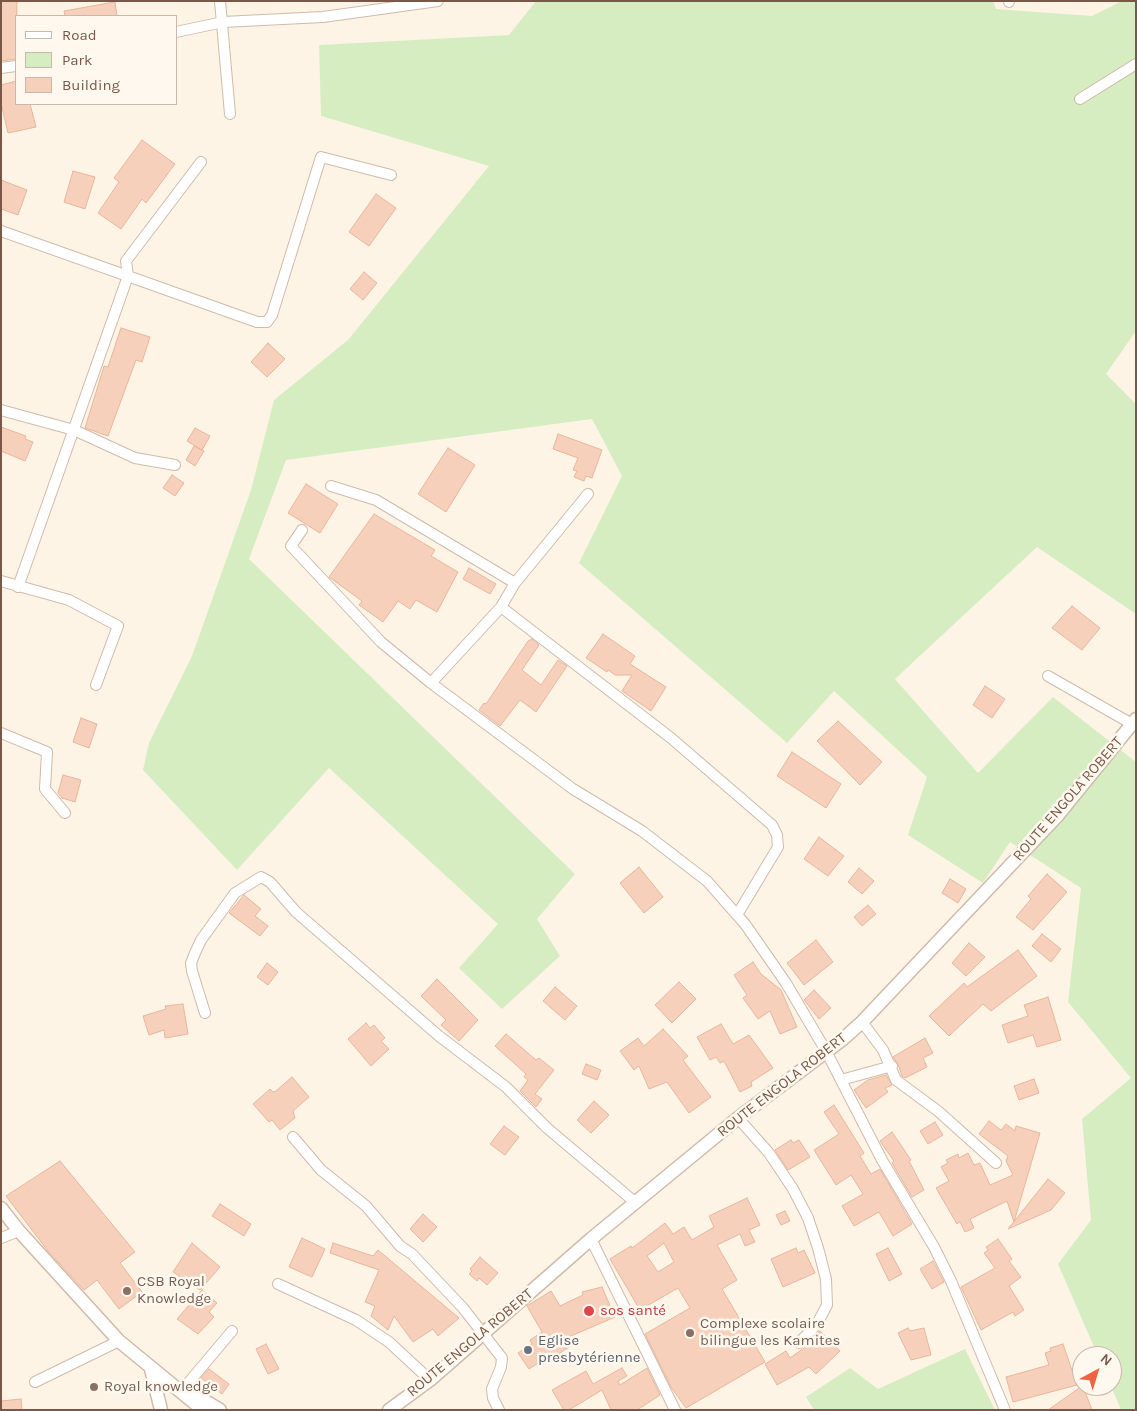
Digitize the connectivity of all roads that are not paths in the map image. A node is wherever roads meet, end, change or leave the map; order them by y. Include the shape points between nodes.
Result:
1 (220, 1) edge
2 (438, 1) edge
3 (223, 22) junction
4 (178, 32) edge
5 (1136, 64) edge
6 (15, 66) edge
7 (1, 68) edge
8 (1080, 99) dead end
9 (230, 114) dead end
10 (201, 162) dead end
11 (391, 175) dead end
12 (1, 231) edge
13 (128, 276) junction
14 (1, 410) edge
15 (74, 430) junction
16 (175, 465) dead end
17 (331, 486) dead end
18 (588, 494) dead end
19 (302, 530) dead end
20 (1, 581) edge
21 (514, 583) junction
22 (18, 587) junction
23 (501, 607) junction
24 (1048, 676) dead end
25 (431, 683) junction
26 (96, 685) dead end
27 (1134, 721) edge
28 (1, 733) edge
29 (65, 813) dead end
30 (737, 915) junction
31 (205, 1013) dead end
32 (862, 1022) junction
33 (826, 1051) junction
34 (892, 1066) junction
35 (841, 1080) junction
36 (738, 1118) junction
37 (293, 1138) dead end
38 (996, 1163) dead end
39 (636, 1203) junction
40 (1, 1208) edge
41 (19, 1232) junction
42 (1, 1238) edge
43 (591, 1240) junction
44 (278, 1284) dead end
45 (232, 1331) dead end
46 (483, 1334) junction
47 (119, 1341) junction
48 (799, 1343) dead end
49 (151, 1369) junction
50 (162, 1378) junction
51 (430, 1380) junction
52 (35, 1382) dead end
53 (184, 1388) junction
54 (161, 1410) edge
55 (203, 1410) edge
56 (220, 1410) edge
57 (389, 1410) edge
58 (499, 1410) edge
59 (676, 1410) edge
60 (1005, 1410) edge

1 - 3 street
2 - 3 street via 322,17
3 - 4 street
3 - 9 street
5 - 8 street
6 - 7 street
10 - 13 street via 126,261
11 - 13 street via 321,157 272,315 267,322 256,322
12 - 13 street
13 - 15 street
14 - 15 street
15 - 16 street via 135,458
15 - 22 street
17 - 21 street via 376,500
18 - 21 street
19 - 25 street via 291,546 381,642
20 - 22 street
21 - 23 street
22 - 26 street via 68,600 118,626
23 - 25 street
23 - 30 street via 671,738 772,825 778,847
24 - 27 street
25 - 30 street via 573,790 642,831 707,882
27 - 32 street, ROUTE ENGOLA ROBERT via 1058,815
28 - 29 street via 47,752 44,789
30 - 33 street via 786,983
31 - 39 street via 192,971 195,953 235,893 260,877 270,882 296,912 439,1036 506,1087 547,1128
32 - 33 street, ROUTE ENGOLA ROBERT
32 - 34 street
33 - 35 street
33 - 36 street, ROUTE ENGOLA ROBERT
34 - 35 street
34 - 38 street via 900,1084 938,1111
35 - 60 street via 882,1160 951,1280
36 - 39 street, ROUTE ENGOLA ROBERT
36 - 48 street via 769,1153 793,1189 818,1248 826,1279 826,1305 816,1324
37 - 46 street via 321,1170 366,1206 400,1246 412,1254 463,1308
39 - 43 street, ROUTE ENGOLA ROBERT
40 - 41 street
41 - 42 street
41 - 47 street
43 - 46 street, ROUTE ENGOLA ROBERT
43 - 59 street
44 - 51 street via 356,1320 389,1342
45 - 53 street
46 - 51 street, ROUTE ENGOLA ROBERT
46 - 58 street via 502,1358 492,1389
47 - 49 street
47 - 52 street
49 - 50 street
49 - 54 street
50 - 53 street
50 - 55 street
51 - 57 street, ROUTE ENGOLA ROBERT
53 - 56 street

